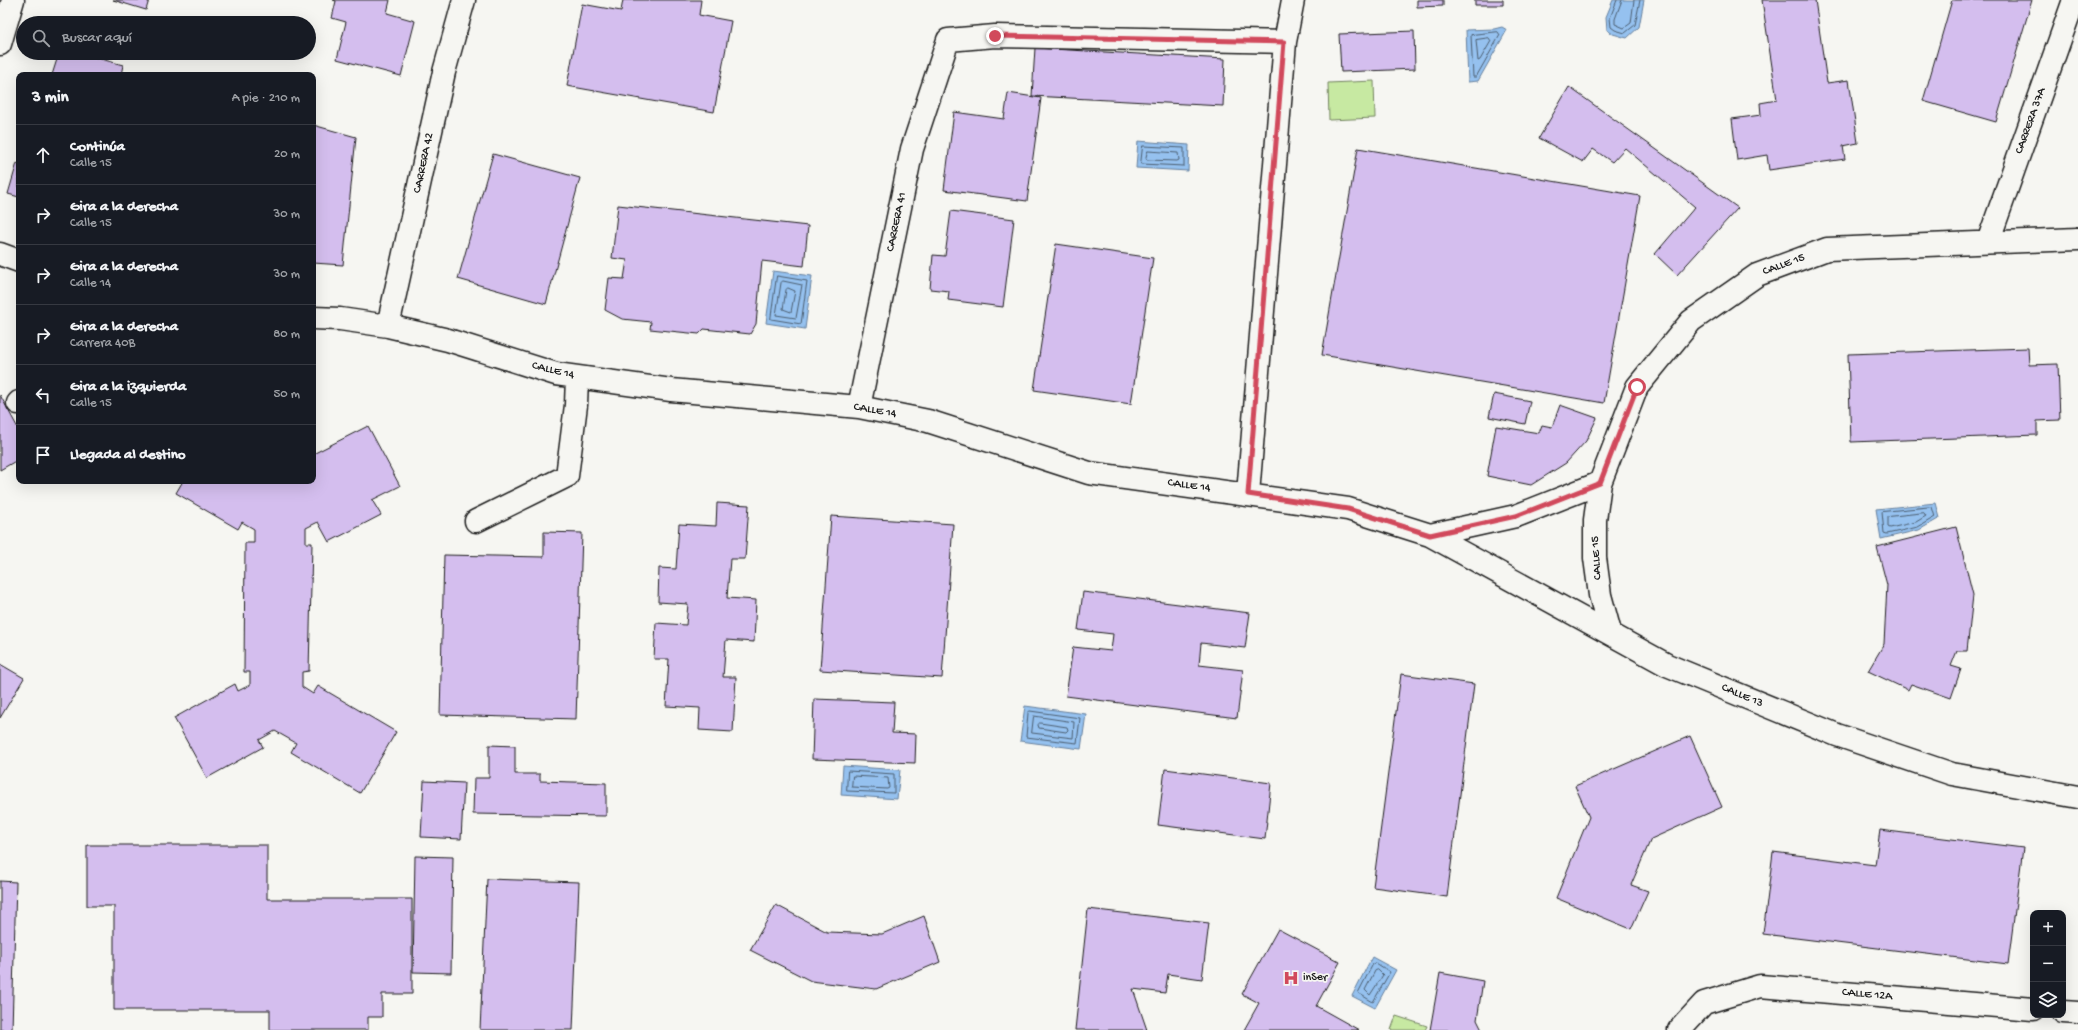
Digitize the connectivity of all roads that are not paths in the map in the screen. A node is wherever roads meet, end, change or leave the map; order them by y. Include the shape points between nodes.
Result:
1 (13, 0) edge
2 (464, 0) edge
3 (1292, 0) edge
4 (2074, 0) edge
5 (1284, 42) junction
6 (0, 44) edge
7 (2078, 239) edge
8 (1988, 242) junction
9 (0, 254) edge
10 (16, 260) edge
11 (316, 318) edge
12 (388, 326) junction
13 (577, 377) junction
14 (859, 407) junction
15 (1600, 483) junction
16 (1248, 494) junction
17 (476, 521) dead end
18 (1430, 535) junction
19 (1610, 632) junction
20 (2078, 797) edge
21 (2030, 1010) edge
22 (2066, 1012) edge
23 (2078, 1013) edge
24 (1679, 1030) edge

1 - 6 street
2 - 12 street, CARRERA 42 via 444,72
3 - 5 street
4 - 8 street, CARRERA 37A
5 - 14 street, CARRERA 41 via 995,36 948,40 912,149
5 - 16 street
7 - 8 street, CALLE 15
8 - 15 street, CALLE 15 via 1826,249 1757,275 1691,321 1637,387
9 - 10 street
11 - 12 street, CALLE 14
12 - 13 street, CALLE 14 via 448,340 556,374
13 - 14 street, CALLE 14 via 671,390
13 - 17 street via 567,476
14 - 16 street, CALLE 14 via 928,422 1089,473
15 - 18 street via 1516,516
15 - 19 street, CALLE 15 via 1595,520 1595,558 1600,595
16 - 18 street, CALLE 14 via 1348,509
18 - 19 street, CALLE 13
19 - 20 street, CALLE 13 via 1667,665 1837,735 1952,774
21 - 24 street, CALLE 12A via 1760,986 1704,1003
22 - 23 street

